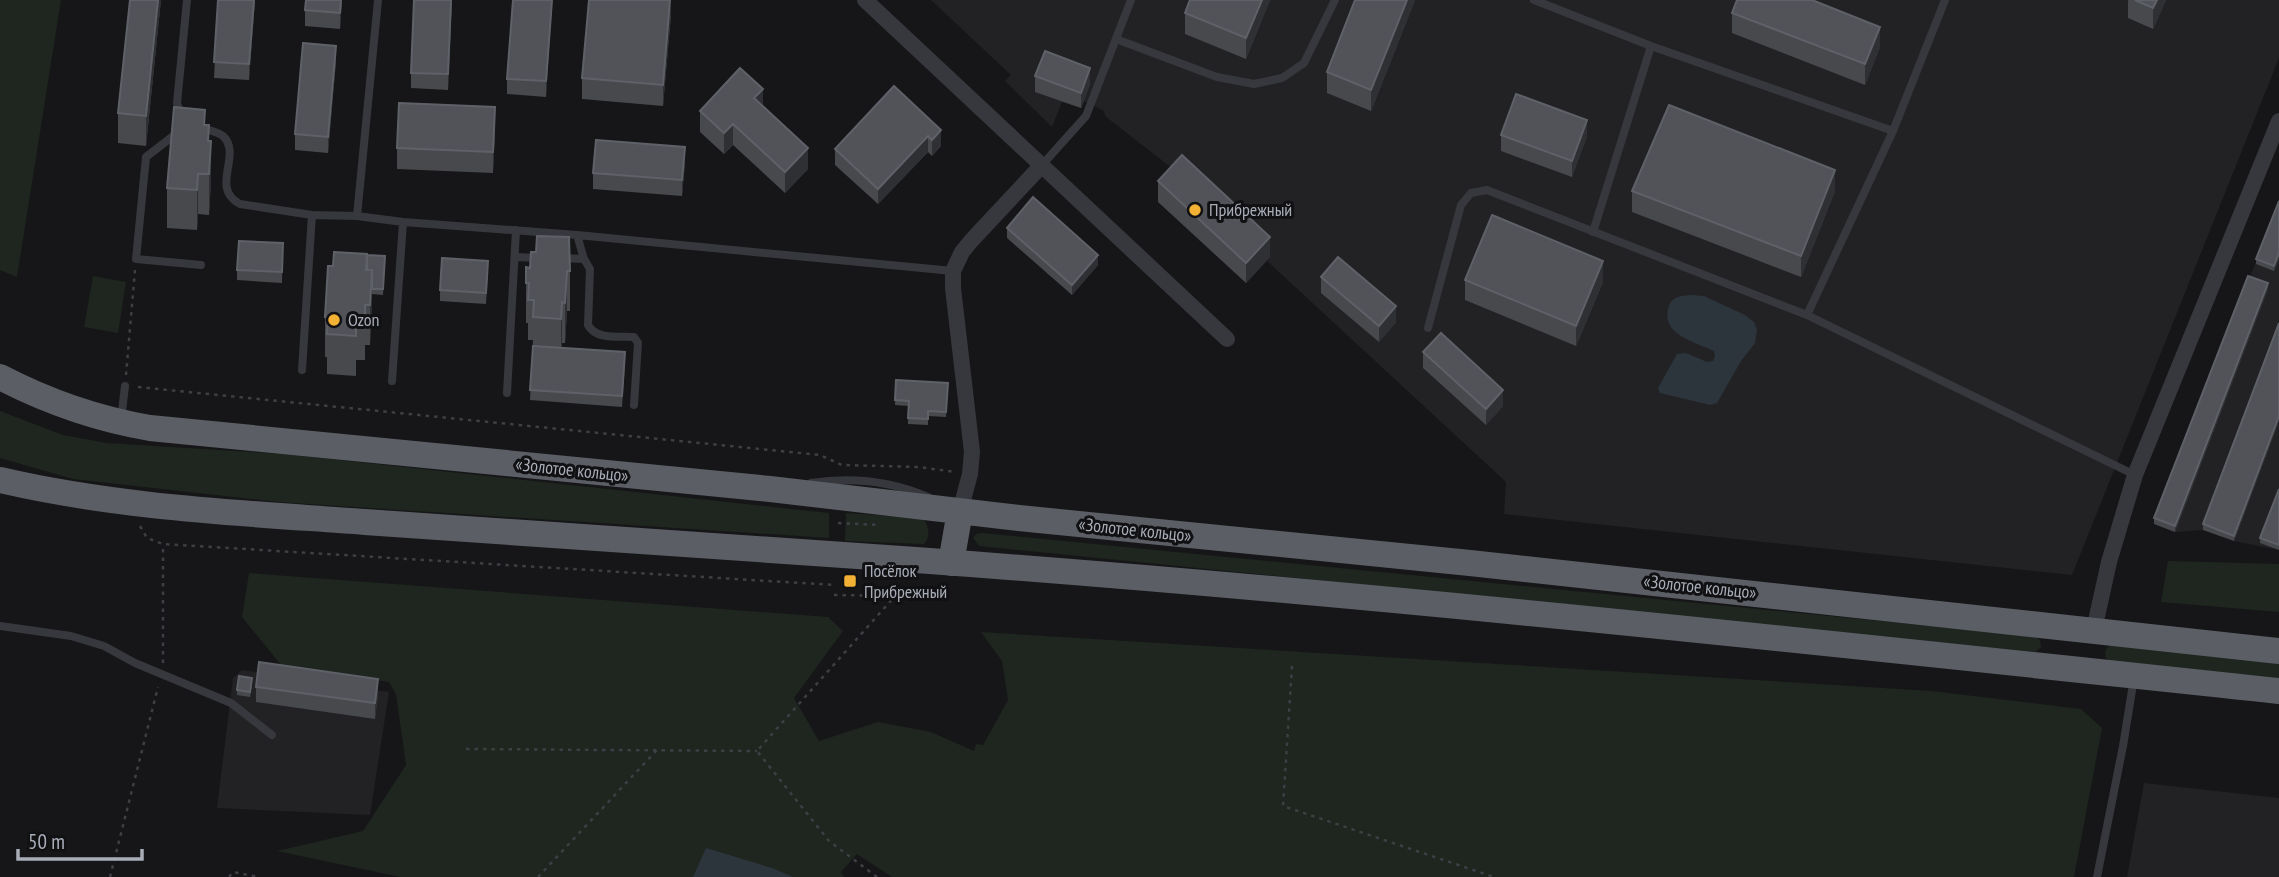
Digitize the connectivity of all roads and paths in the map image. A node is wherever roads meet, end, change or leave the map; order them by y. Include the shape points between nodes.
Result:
1 (187, 0) edge
2 (378, 0) edge
3 (865, 0) edge
4 (1131, 0) edge
5 (1335, 0) edge
6 (1534, 0) edge
7 (1945, 0) edge
8 (1116, 39) junction
9 (1651, 46) junction
10 (2279, 121) edge
11 (181, 130) edge
12 (1893, 131) junction
13 (1042, 165) junction
14 (312, 215) junction
15 (357, 216) junction
16 (402, 222) junction
17 (516, 230) junction
18 (1593, 232) junction
19 (577, 235) junction
20 (515, 257) junction
21 (136, 259) junction
22 (584, 259) junction
23 (201, 265) dead end
24 (953, 271) junction
25 (1807, 315) junction
26 (1428, 328) dead end
27 (1227, 339) dead end
28 (302, 370) dead end
29 (0, 377) edge
30 (392, 381) dead end
31 (125, 386) junction
32 (507, 393) dead end
33 (634, 405) dead end
34 (121, 423) junction
35 (970, 474) junction
36 (2135, 475) junction
37 (0, 480) edge
38 (960, 511) junction
39 (140, 514) junction
40 (838, 523) dead end
41 (890, 525) dead end
42 (163, 544) junction
43 (951, 563) junction
44 (834, 585) dead end
45 (834, 595) dead end
46 (0, 626) edge
47 (2094, 630) junction
48 (2279, 651) edge
49 (1292, 666) dead end
50 (2088, 671) junction
51 (161, 674) junction
52 (2135, 675) junction
53 (2279, 691) edge
54 (272, 735) dead end
55 (466, 749) dead end
56 (657, 750) junction
57 (757, 751) junction
58 (110, 877) edge
59 (229, 877) edge
60 (259, 877) edge
61 (538, 877) edge
62 (877, 877) edge
63 (1493, 877) edge
64 (2096, 877) edge

1 - 14 lane via 177,103 181,114 190,123 223,136 229,156 226,190 231,199
2 - 15 lane
3 - 13 street
4 - 8 lane
5 - 8 lane via 1304,63 1282,78 1254,84 1217,77
6 - 9 lane
7 - 12 lane
8 - 13 lane via 1086,116
9 - 12 lane
9 - 18 lane
10 - 36 street
11 - 21 lane via 146,157
12 - 25 lane
13 - 24 street via 971,241
13 - 27 street
14 - 15 lane
14 - 28 lane
15 - 16 lane
16 - 17 lane
16 - 30 lane
17 - 19 lane
17 - 20 lane
18 - 25 lane
18 - 26 lane via 1487,190 1471,193 1461,205
19 - 22 lane
19 - 24 lane
20 - 22 lane
20 - 32 lane
21 - 23 lane
21 - 31 path
22 - 33 lane via 590,269 588,325 592,332 634,337 638,343
24 - 35 street via 972,452
25 - 36 lane
29 - 34 highway, «Золотое кольцо» via 66,407
31 - 34 lane
31 - 35 path via 820,455 842,465
34 - 38 highway, «Золотое кольцо»
35 - 38 street
36 - 47 street
37 - 39 highway
38 - 43 highway
38 - 47 highway, «Золотое кольцо»
39 - 42 path via 146,538
39 - 43 highway via 211,511
40 - 41 path
42 - 44 path
42 - 51 path
43 - 50 highway via 1664,626
45 - 57 path via 895,596
46 - 51 lane via 71,636 104,646
47 - 48 highway, «Золотое кольцо»
47 - 50 highway
49 - 63 path via 1283,806
50 - 52 highway
51 - 54 lane via 231,703
51 - 58 path
52 - 53 highway
52 - 64 lane
55 - 56 path
56 - 57 path
56 - 61 path
57 - 62 path via 829,841
59 - 60 path via 233,872

